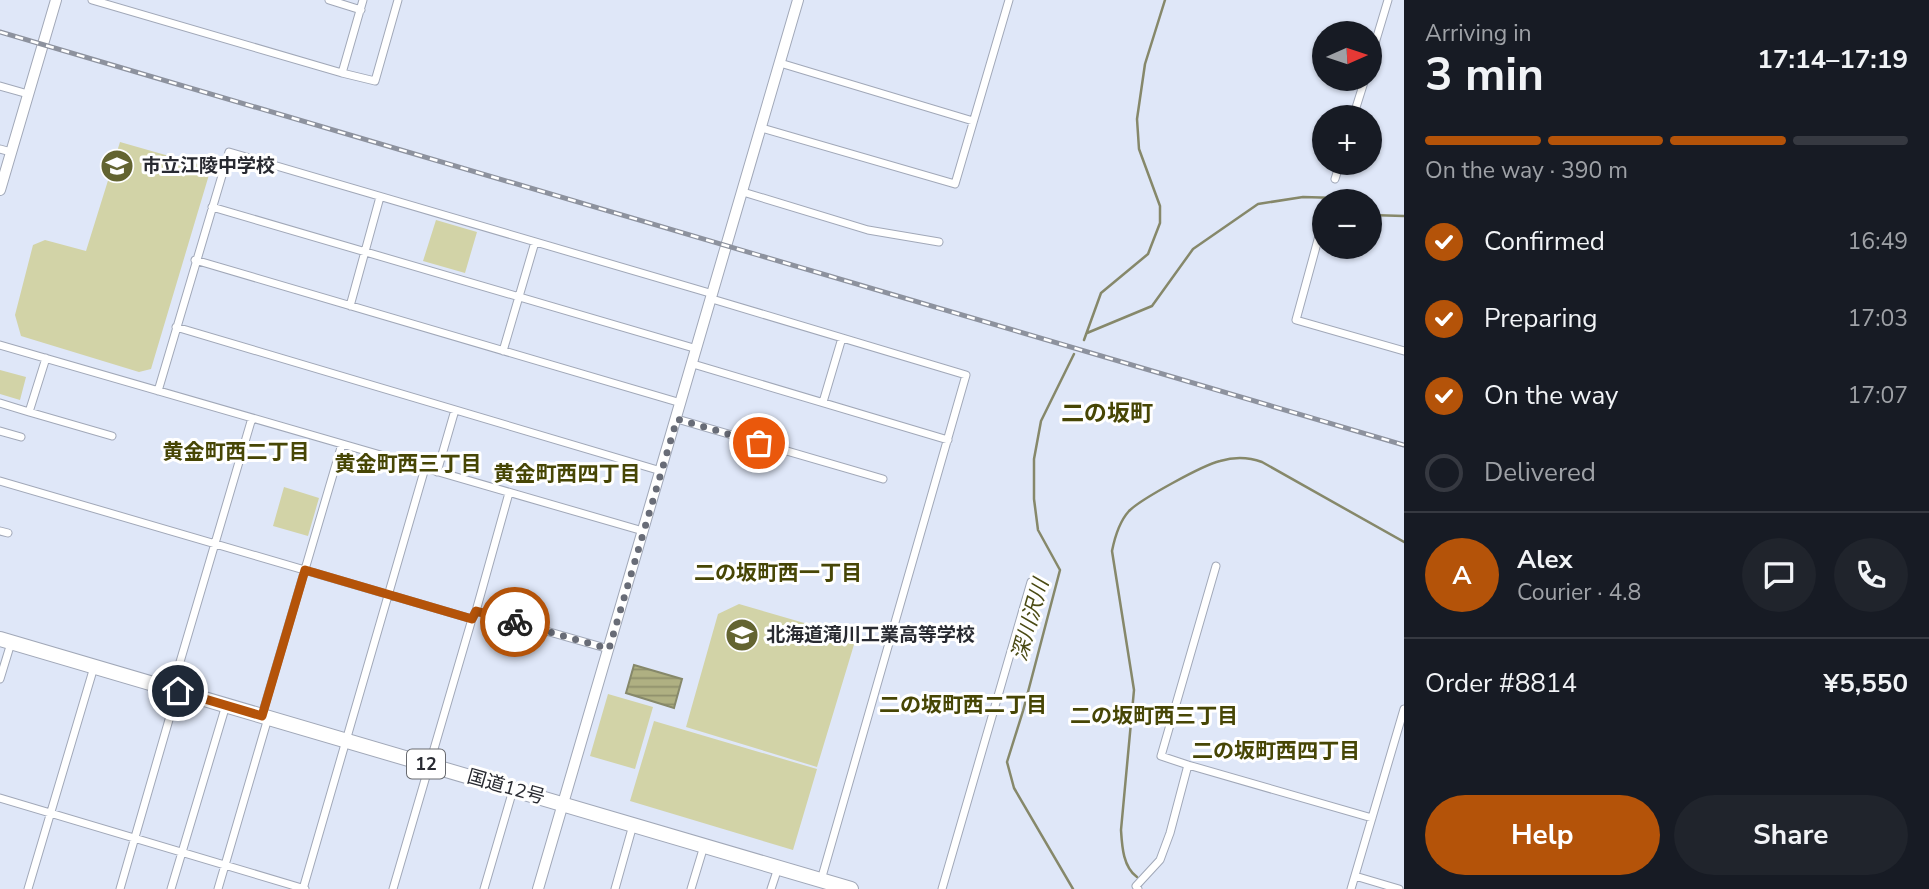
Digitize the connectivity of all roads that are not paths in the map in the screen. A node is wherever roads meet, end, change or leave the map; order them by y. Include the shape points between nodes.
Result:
1 (56, 0) edge
2 (92, 0) edge
3 (329, 0) edge
4 (363, 0) edge
5 (398, 0) edge
6 (799, 0) edge
7 (1009, 0) edge
8 (1388, 0) edge
9 (361, 10) junction
10 (1382, 21) edge
11 (780, 63) junction
12 (342, 73) junction
13 (0, 86) edge
14 (29, 94) junction
15 (973, 121) junction
16 (762, 128) junction
17 (6, 151) edge
18 (1336, 175) edge
19 (1335, 179) dead end
20 (0, 190) edge
21 (743, 192) junction
22 (380, 197) junction
23 (212, 207) junction
24 (535, 242) junction
25 (939, 242) dead end
26 (365, 252) junction
27 (1313, 259) edge
28 (195, 260) junction
29 (712, 296) junction
30 (519, 297) junction
31 (350, 306) junction
32 (176, 327) junction
33 (842, 338) junction
34 (0, 345) edge
35 (697, 349) junction
36 (503, 351) junction
37 (1404, 351) edge
38 (46, 358) junction
39 (693, 363) junction
40 (158, 391) junction
41 (823, 402) junction
42 (0, 403) edge
43 (681, 403) junction
44 (455, 410) junction
45 (29, 412) junction
46 (252, 418) junction
47 (677, 419) junction
48 (0, 431) edge
49 (112, 436) dead end
50 (21, 437) dead end
51 (948, 440) junction
52 (342, 444) junction
53 (425, 468) junction
54 (661, 471) junction
55 (437, 472) junction
56 (883, 479) dead end
57 (0, 481) edge
58 (509, 493) junction
59 (643, 531) junction
60 (215, 544) junction
61 (1216, 566) dead end
62 (305, 570) junction
63 (1031, 582) dead end
64 (388, 594) junction
65 (476, 611) junction
66 (472, 619) junction
67 (6, 640) edge
68 (609, 649) junction
69 (94, 666) junction
70 (0, 678) edge
71 (175, 690) junction
72 (226, 705) junction
73 (1404, 709) edge
74 (265, 717) junction
75 (346, 740) junction
76 (429, 764) junction
77 (1188, 765) junction
78 (513, 789) junction
79 (0, 799) edge
80 (563, 804) junction
81 (51, 813) junction
82 (1372, 818) junction
83 (634, 825) junction
84 (135, 838) junction
85 (704, 845) junction
86 (182, 852) junction
87 (225, 865) junction
88 (778, 868) junction
89 (1355, 876) junction
90 (821, 880) junction
91 (28, 889) edge
92 (120, 889) edge
93 (172, 889) edge
94 (218, 889) edge
95 (304, 889) edge
96 (393, 889) edge
97 (484, 889) edge
98 (538, 889) edge
99 (615, 889) edge
100 (691, 889) edge
101 (771, 889) edge
102 (851, 889) edge
103 (942, 889) edge
104 (1138, 889) edge
105 (1351, 889) edge
106 (1399, 889) edge

1 - 14 street
2 - 12 street
3 - 9 street
4 - 9 street
5 - 12 street via 375,81
6 - 11 street
7 - 15 street
8 - 10 street
9 - 12 street
11 - 15 street
11 - 16 street
13 - 14 street
14 - 17 street
15 - 16 street via 955,184
16 - 21 street
17 - 20 street
18 - 19 street
21 - 25 street via 867,230
21 - 29 street
22 - 23 street via 229,152
22 - 24 street
22 - 26 street
23 - 26 street
23 - 28 street
24 - 29 street
24 - 30 street
26 - 30 street
26 - 31 street
27 - 37 street via 1296,320
28 - 31 street
28 - 32 street
29 - 33 street
29 - 35 street
30 - 35 street
30 - 36 street
31 - 36 street
32 - 40 street
32 - 44 street
33 - 41 street
33 - 51 street via 966,375
34 - 38 street
35 - 39 street
36 - 43 street
38 - 40 street
38 - 45 street
39 - 41 street
39 - 43 street
40 - 46 street
41 - 51 street
42 - 45 street
43 - 47 street
44 - 54 street
44 - 55 street
45 - 49 street
46 - 52 street
46 - 60 street
47 - 54 street
47 - 56 street
48 - 50 street
51 - 90 street
52 - 53 street
52 - 62 street
53 - 55 street
53 - 64 street
54 - 59 street
55 - 58 street
57 - 60 street
58 - 59 street
58 - 65 street
59 - 68 street
60 - 62 street
60 - 71 street
61 - 77 street via 1161,756
62 - 64 street
62 - 74 street
63 - 103 street
64 - 66 street
64 - 75 street
65 - 66 street
65 - 68 street
66 - 76 street
67 - 69 highway, 国道12号 / 12
67 - 70 street
68 - 80 street
69 - 71 highway, 国道12号 / 12
69 - 81 street
71 - 72 highway, 国道12号 / 12
71 - 84 street
72 - 74 highway, 国道12号 / 12
72 - 86 street
73 - 82 street
74 - 75 highway, 国道12号 / 12
74 - 87 street
75 - 76 highway, 国道12号 / 12
75 - 95 street
76 - 78 highway, 国道12号 / 12
76 - 96 street
77 - 82 street
77 - 104 street via 1160,860
78 - 80 highway, 国道12号 / 12
78 - 97 street
79 - 81 street
80 - 83 highway, 国道12号 / 12
80 - 98 street
81 - 84 street
81 - 91 street
82 - 89 street
83 - 85 highway, 国道12号 / 12
83 - 99 street
84 - 86 street
84 - 92 street
85 - 88 highway, 国道12号 / 12
85 - 100 street
86 - 87 street
86 - 93 street
87 - 94 street
87 - 95 street
88 - 90 highway, 国道12号 / 12
88 - 101 street
89 - 105 street
89 - 106 street
90 - 102 highway, 国道12号 / 12

